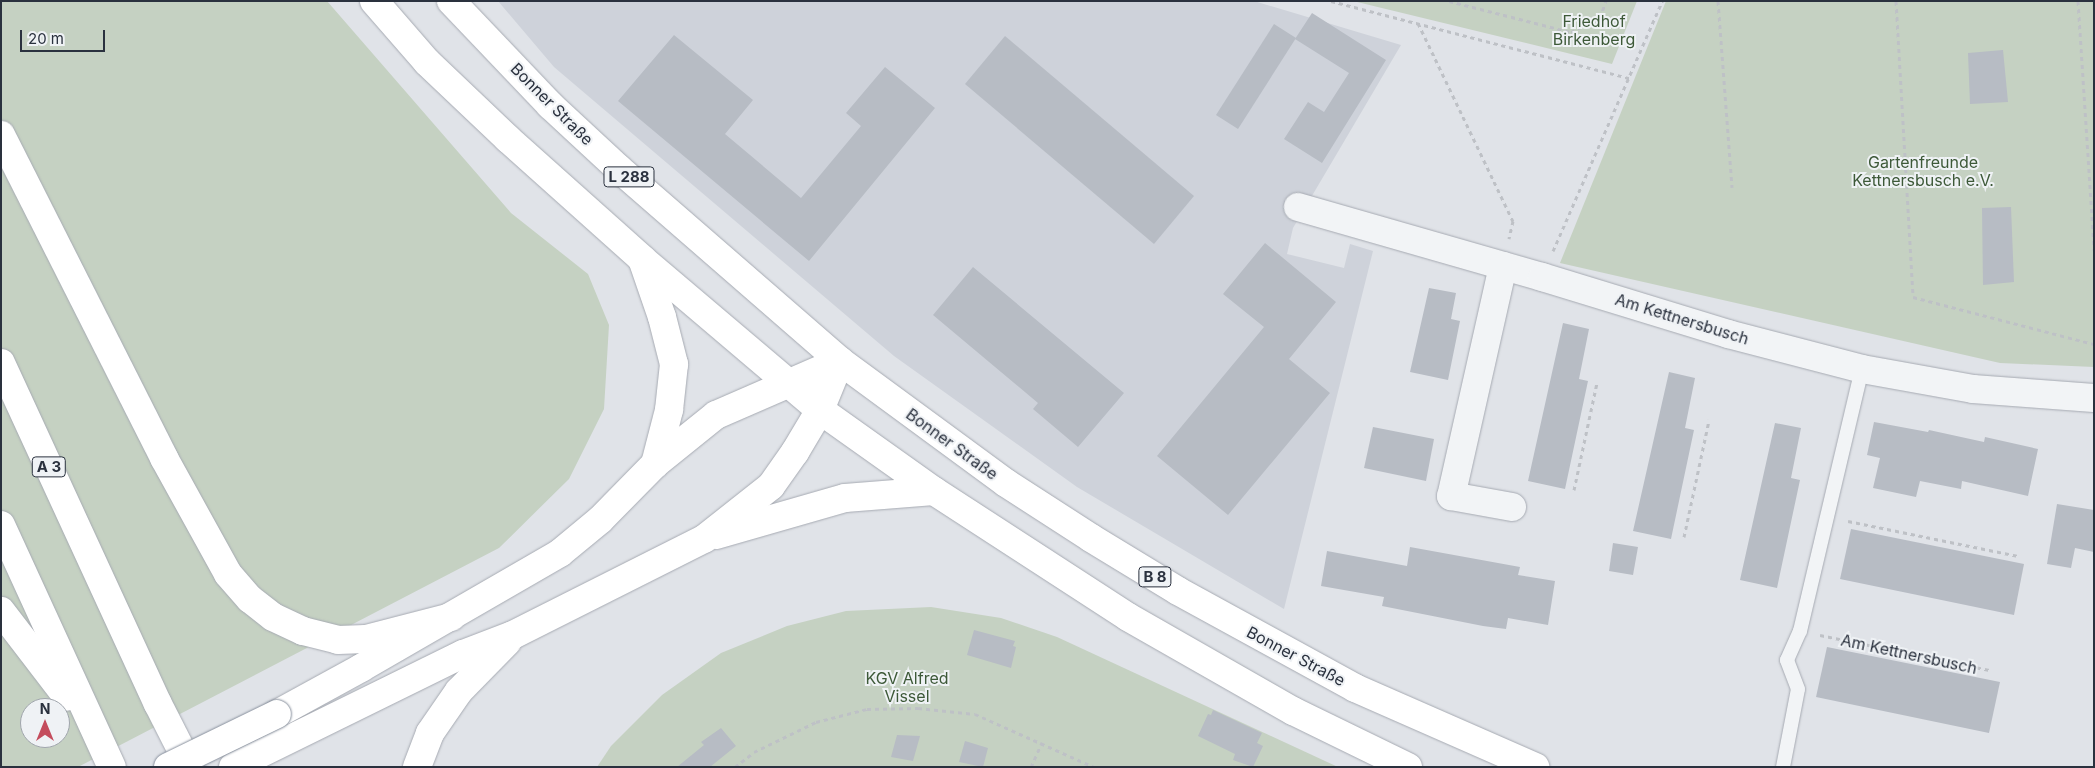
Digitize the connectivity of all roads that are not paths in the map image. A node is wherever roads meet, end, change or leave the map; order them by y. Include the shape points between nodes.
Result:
1 (374, 1) edge
2 (451, 1) edge
3 (1, 135) edge
4 (1298, 207) dead end
5 (642, 259) junction
6 (1503, 266) junction
7 (818, 341) joint
8 (840, 361) junction
9 (1, 363) edge
10 (1862, 369) junction
11 (788, 384) junction
12 (2094, 398) edge
13 (820, 410) junction
14 (655, 464) junction
15 (934, 490) junction
16 (1512, 507) dead end
17 (1, 525) edge
18 (704, 538) junction
19 (1, 612) edge
20 (451, 617) junction
21 (513, 636) junction
22 (95, 733) junction
23 (112, 767) edge
24 (168, 767) edge
25 (190, 767) edge
26 (233, 767) edge
27 (417, 767) edge
28 (1408, 767) edge
29 (1536, 767) edge
30 (1783, 767) edge

1 - 5 main road via 427,62
2 - 7 main road, Bonner Straße / L 288 via 556,111
3 - 20 main road via 164,458 228,574 250,599 273,617 303,631 338,640 366,639
4 - 6 street, Am Kettnersbusch
5 - 11 main road
5 - 14 main road via 674,364 669,410
6 - 10 street, Am Kettnersbusch via 1728,334
6 - 16 street via 1451,496
7 - 8 main road, Bonner Straße / B 8
8 - 11 main road
8 - 13 main road
8 - 29 main road, Bonner Straße / B 8 via 1006,482 1178,591 1355,688
9 - 25 main road, A 3
10 - 12 street, Am Kettnersbusch via 1973,389
10 - 30 lane via 1800,631 1787,660 1798,689
11 - 13 main road
11 - 14 main road via 716,415
13 - 15 main road
13 - 18 main road via 796,452 770,486
14 - 20 main road via 600,520 560,553
15 - 18 main road via 845,498
15 - 28 main road via 1128,617 1293,711
17 - 22 main road
18 - 21 main road
19 - 22 main road
20 - 24 main road, bridge via 277,714
21 - 26 main road via 463,654
21 - 27 main road via 459,690 430,733
22 - 23 main road

